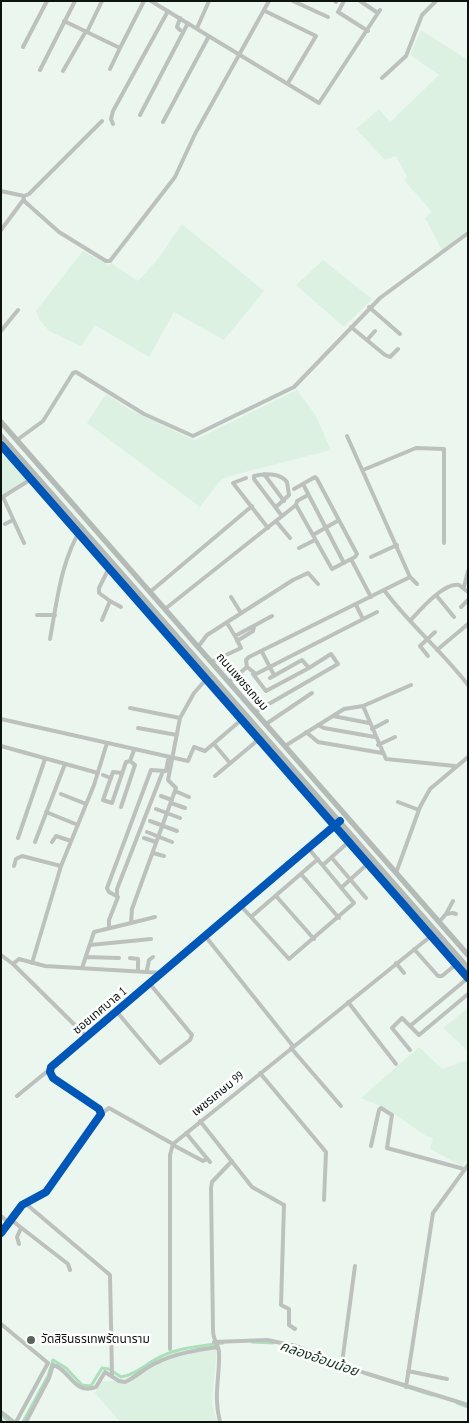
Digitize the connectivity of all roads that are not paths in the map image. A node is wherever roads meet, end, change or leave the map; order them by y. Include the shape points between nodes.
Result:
1 (47, 1) edge
2 (75, 1) edge
3 (102, 1) edge
4 (144, 1) edge
5 (209, 1) edge
6 (269, 1) edge
7 (293, 1) edge
8 (344, 1) edge
9 (360, 1) edge
10 (436, 1) edge
11 (154, 2) edge
12 (168, 11) junction
13 (264, 11) junction
14 (328, 17) dead end
15 (180, 18) junction
16 (64, 21) junction
17 (188, 23) junction
18 (197, 28) junction
19 (180, 30) dead end
20 (368, 31) junction
21 (86, 32) junction
22 (209, 36) junction
23 (23, 47) dead end
24 (120, 48) junction
25 (241, 53) junction
26 (110, 69) dead end
27 (40, 70) dead end
28 (63, 72) dead end
29 (382, 78) dead end
30 (288, 83) junction
31 (140, 114) dead end
32 (102, 121) dead end
33 (163, 122) dead end
34 (113, 124) dead end
35 (1, 191) edge
36 (24, 198) junction
37 (1, 230) edge
38 (468, 232) edge
39 (369, 307) junction
40 (18, 310) dead end
41 (351, 327) junction
42 (1, 331) edge
43 (375, 331) dead end
44 (400, 334) dead end
45 (367, 340) junction
46 (398, 349) dead end
47 (1, 422) edge
48 (348, 436) dead end
49 (3, 438) edge
50 (17, 440) junction
51 (1, 447) edge
52 (363, 470) junction
53 (264, 474) junction
54 (36, 476) junction
55 (246, 478) dead end
56 (303, 484) junction
57 (294, 489) dead end
58 (308, 495) junction
59 (2, 498) edge
60 (284, 501) junction
61 (296, 505) junction
62 (252, 506) junction
63 (276, 507) junction
64 (282, 516) junction
65 (13, 520) junction
66 (339, 520) junction
67 (276, 521) junction
68 (5, 524) dead end
69 (82, 527) junction
70 (326, 527) junction
71 (268, 528) junction
72 (313, 535) junction
73 (290, 538) dead end
74 (315, 540) junction
75 (24, 543) dead end
76 (444, 543) dead end
77 (397, 545) junction
78 (299, 548) dead end
79 (371, 557) dead end
80 (352, 559) junction
81 (112, 562) junction
82 (344, 563) junction
83 (468, 571) edge
84 (410, 577) junction
85 (318, 584) dead end
86 (417, 584) dead end
87 (464, 587) junction
88 (384, 590) junction
89 (150, 592) junction
90 (468, 592) edge
91 (436, 595) junction
92 (231, 597) dead end
93 (371, 597) junction
94 (468, 600) edge
95 (110, 601) junction
96 (356, 605) junction
97 (121, 607) dead end
98 (461, 607) dead end
99 (165, 609) junction
100 (377, 612) dead end
101 (241, 613) junction
102 (36, 615) dead end
103 (54, 615) junction
104 (272, 616) dead end
105 (454, 617) dead end
106 (102, 618) dead end
107 (363, 619) junction
108 (410, 621) junction
109 (227, 624) junction
110 (468, 624) edge
111 (435, 632) dead end
112 (236, 638) junction
113 (50, 639) dead end
114 (428, 639) junction
115 (198, 647) junction
116 (437, 650) junction
117 (262, 652) junction
118 (428, 656) dead end
119 (211, 662) junction
120 (247, 667) junction
121 (269, 667) junction
122 (309, 668) junction
123 (211, 674) junction
124 (253, 674) junction
125 (229, 682) junction
126 (468, 685) edge
127 (411, 686) dead end
128 (312, 693) dead end
129 (363, 706) junction
130 (130, 708) dead end
131 (256, 712) junction
132 (247, 715) junction
133 (332, 716) junction
134 (180, 718) junction
135 (1, 719) edge
136 (388, 721) dead end
137 (369, 723) junction
138 (266, 724) junction
139 (318, 725) junction
140 (138, 728) dead end
141 (372, 729) junction
142 (306, 732) junction
143 (176, 735) junction
144 (264, 735) junction
145 (375, 737) junction
146 (395, 737) dead end
147 (107, 743) junction
148 (214, 744) junction
149 (378, 744) junction
150 (1, 746) edge
151 (285, 746) junction
152 (134, 750) junction
153 (382, 753) junction
154 (170, 757) junction
155 (468, 757) edge
156 (46, 759) junction
157 (130, 761) junction
158 (230, 763) junction
159 (65, 764) junction
160 (455, 766) junction
161 (163, 771) junction
162 (100, 774) junction
163 (122, 774) junction
164 (215, 776) dead end
165 (111, 778) junction
166 (175, 791) junction
167 (61, 794) dead end
168 (161, 796) dead end
169 (189, 797) dead end
170 (171, 802) junction
171 (398, 802) dead end
172 (86, 804) junction
173 (121, 807) dead end
174 (156, 808) dead end
175 (185, 808) dead end
176 (419, 810) junction
177 (46, 812) junction
178 (167, 813) junction
179 (180, 818) dead end
180 (150, 821) dead end
181 (340, 821) junction
182 (78, 825) junction
183 (162, 825) junction
184 (177, 831) dead end
185 (146, 832) dead end
186 (159, 836) junction
187 (354, 837) junction
188 (18, 838) dead end
189 (144, 838) dead end
190 (71, 841) junction
191 (34, 842) dead end
192 (52, 842) dead end
193 (156, 842) junction
194 (172, 842) dead end
195 (309, 849) junction
196 (153, 853) junction
197 (164, 856) dead end
198 (332, 858) junction
199 (318, 859) junction
200 (373, 860) junction
201 (323, 865) junction
202 (14, 866) dead end
203 (61, 866) junction
204 (396, 873) junction
205 (300, 874) junction
206 (351, 879) junction
207 (342, 887) junction
208 (117, 895) junction
209 (276, 896) junction
210 (366, 898) dead end
211 (453, 901) dead end
212 (241, 906) junction
213 (446, 914) junction
214 (456, 914) dead end
215 (156, 917) dead end
216 (251, 917) junction
217 (338, 918) junction
218 (439, 922) junction
219 (131, 923) junction
220 (109, 928) junction
221 (436, 932) junction
222 (448, 932) junction
223 (206, 937) junction
224 (150, 939) dead end
225 (314, 939) junction
226 (443, 940) junction
227 (90, 945) junction
228 (414, 949) junction
229 (1, 955) edge
230 (468, 955) edge
231 (86, 957) junction
232 (153, 957) dead end
233 (119, 958) dead end
234 (130, 958) dead end
235 (461, 960) junction
236 (32, 963) junction
237 (396, 963) junction
238 (14, 964) junction
239 (82, 968) junction
240 (468, 968) edge
241 (138, 970) junction
242 (147, 970) junction
243 (163, 973) junction
244 (404, 973) dead end
245 (468, 978) edge
246 (150, 984) junction
247 (468, 994) edge
248 (348, 1002) junction
249 (117, 1012) junction
250 (410, 1026) junction
251 (88, 1037) junction
252 (292, 1047) junction
253 (410, 1050) dead end
254 (396, 1064) dead end
255 (50, 1070) junction
256 (260, 1073) junction
257 (17, 1096) dead end
258 (341, 1106) dead end
259 (102, 1113) junction
260 (200, 1121) junction
261 (186, 1133) junction
262 (173, 1144) junction
263 (371, 1146) dead end
264 (232, 1161) junction
265 (468, 1165) edge
266 (464, 1170) junction
267 (324, 1200) dead end
268 (25, 1203) junction
269 (1, 1216) edge
270 (9, 1220) junction
271 (21, 1228) junction
272 (1, 1233) edge
273 (19, 1244) dead end
274 (355, 1266) dead end
275 (70, 1270) dead end
276 (1, 1324) edge
277 (295, 1329) dead end
278 (216, 1345) junction
279 (170, 1349) dead end
280 (342, 1363) junction
281 (408, 1372) junction
282 (112, 1373) junction
283 (447, 1379) dead end
284 (406, 1387) junction
285 (468, 1405) edge
286 (1, 1412) edge
287 (15, 1422) edge
288 (26, 1422) edge
289 (220, 1422) edge

1 - 23 street
2 - 16 street
3 - 21 street
4 - 24 street
5 - 18 street
6 - 13 street
7 - 14 street
8 - 20 street via 338,12
9 - 20 street via 379,11
10 - 29 street via 422,15 406,56
11 - 12 street
12 - 15 street
12 - 34 street via 114,111
13 - 25 street
13 - 30 street via 316,36
15 - 17 street
15 - 19 street via 177,27
16 - 21 street
16 - 27 street
17 - 18 street
17 - 31 street
18 - 22 street
20 - 30 street via 320,102
21 - 24 street
21 - 28 street
22 - 25 street
22 - 33 street
24 - 26 street
25 - 30 street
25 - 36 street via 195,134 175,177 110,261 106,262 66,238
32 - 36 street
35 - 36 street
36 - 37 street
38 - 39 street
39 - 41 street
39 - 44 street
40 - 42 street
41 - 45 street
41 - 50 street via 290,391 193,436 144,414 76,372 43,421
43 - 45 street
45 - 46 street via 388,356
47 - 50 main road, ถนนเพชรเกษม
48 - 52 street
49 - 51 street
49 - 54 main road, ถนนเพชรเกษม
50 - 89 main road, ถนนเพชรเกษม
52 - 76 street via 416,448 444,448
52 - 77 street
53 - 60 street
53 - 60 street via 279,475 285,479 290,493
53 - 63 street via 254,476 254,479
54 - 59 street
54 - 69 main road, ถนนเพชรเกษม
55 - 62 street via 233,483
56 - 57 street
56 - 58 street
56 - 66 street via 315,477 318,479
58 - 61 street
58 - 70 street
59 - 65 street
60 - 63 street
61 - 64 street
61 - 72 street
62 - 71 street
62 - 89 street
63 - 64 street
64 - 67 street
65 - 68 street
65 - 75 street
66 - 70 street
66 - 80 street via 357,554
67 - 71 street
67 - 73 street
69 - 81 main road, ถนนเพชรเกษม
69 - 103 street via 70,550
70 - 72 street
70 - 82 street
71 - 99 street
72 - 74 street
74 - 78 street
74 - 82 street via 331,569
77 - 79 street
77 - 84 street
80 - 82 street
80 - 93 street
81 - 95 street via 98,590
81 - 123 main road, ถนนเพชรเกษม
83 - 87 street
84 - 86 street
84 - 88 street
85 - 101 street via 306,573
87 - 90 street
87 - 91 street via 454,584
88 - 93 street
88 - 108 street
89 - 99 main road, ถนนเพชรเกษม
91 - 105 street
91 - 108 street
92 - 101 street
93 - 96 street
94 - 98 street
95 - 97 street
95 - 106 street
96 - 107 street
96 - 117 street
99 - 115 main road, ถนนเพชรเกษม
100 - 107 street
101 - 109 street
102 - 103 street
103 - 113 street
104 - 112 street
107 - 121 street
108 - 114 street
109 - 112 street
109 - 115 street via 207,635
110 - 116 street
111 - 114 street
112 - 119 street via 241,648
114 - 116 street
114 - 118 street via 420,646
115 - 119 main road, ถนนเพชรเกษม
116 - 126 street
117 - 120 street via 247,659
117 - 121 street
119 - 125 main road, ถนนเพชรเกษม
120 - 124 street
120 - 125 street
121 - 122 street via 272,676 302,660
121 - 124 street
122 - 124 street via 266,691
122 - 131 street via 331,654 338,664
123 - 132 main road, ถนนเพชรเกษม
123 - 134 street via 194,693
125 - 131 main road, ถนนเพชรเกษม
127 - 129 street
128 - 138 street
129 - 133 street via 344,709
129 - 137 street
130 - 134 street
131 - 138 main road, ถนนเพชรเกษม
132 - 144 main road, ถนนเพชรเกษม
132 - 148 street
133 - 137 street
133 - 139 street
134 - 143 street
135 - 147 street
136 - 141 street
137 - 141 street
138 - 151 main road, ถนนเพชรเกษม
139 - 142 street
139 - 145 street
140 - 143 street
141 - 145 street
142 - 151 street
142 - 153 street via 318,742
143 - 154 street
144 - 158 street
144 - 181 main road, ถนนเพชรเกษม
145 - 149 street
146 - 149 street
147 - 152 street
147 - 162 street
148 - 154 street via 204,751 194,747 188,761
148 - 158 street
149 - 153 street
150 - 156 street
151 - 204 main road, ถนนเพชรเกษม
152 - 154 street
152 - 157 street
153 - 160 street via 388,760
154 - 161 street via 166,772
154 - 166 street via 168,781 176,786
155 - 160 street
156 - 159 street
156 - 188 street
157 - 163 street via 126,762
157 - 173 street via 135,765
158 - 164 street
159 - 162 street
159 - 177 street
160 - 176 street via 430,789
161 - 208 street
161 - 208 street via 151,770 110,880 107,890
162 - 165 street
162 - 172 street
163 - 165 street via 114,770
163 - 165 street via 112,804 103,799
166 - 169 street
166 - 170 street
167 - 172 street
168 - 170 street
170 - 175 street
170 - 178 street
171 - 176 street
172 - 182 street
174 - 178 street
176 - 204 street
177 - 182 street
177 - 191 street
178 - 179 street
178 - 183 street
180 - 183 street
181 - 187 main road, ถนนเพชรเกษม
181 - 195 street, ซอยเทศบาล 1
182 - 190 street
183 - 184 street
183 - 186 street
185 - 186 street
186 - 193 street
186 - 194 street
187 - 198 street
187 - 200 main road, ถนนเพชรเกษม
189 - 193 street
190 - 192 street via 56,836
190 - 203 street
193 - 196 street
195 - 199 street
195 - 212 street, ซอยเทศบาล 1
196 - 197 street
196 - 219 street via 132,909
198 - 201 street
198 - 206 street
199 - 201 street
199 - 205 street
200 - 206 street
200 - 221 main road, ถนนเพชรเกษม
201 - 207 street
202 - 203 street via 16,859 22,856
203 - 236 street
204 - 218 main road, ถนนเพชรเกษม
205 - 209 street
205 - 217 street
206 - 207 street
206 - 210 street
207 - 217 street via 354,903
208 - 220 street
209 - 216 street
209 - 225 street
211 - 213 street
212 - 216 street
212 - 223 street, ซอยเทศบาล 1
213 - 214 street
213 - 218 street
215 - 219 street
216 - 225 street via 289,959
217 - 225 street
218 - 222 main road, ถนนเพชรเกษม
219 - 220 street
220 - 227 street via 94,932
221 - 222 main road
221 - 226 main road, ถนนเพชรเกษม
221 - 228 street, เพชรเกษม 99
222 - 226 main road
222 - 230 main road, ถนนเพชรเกษม
223 - 243 street, ซอยเทศบาล 1
223 - 252 street
224 - 227 street
226 - 235 main road, ถนนเพชรเกษม
227 - 231 street
228 - 235 street via 438,976
228 - 237 street, เพชรเกษม 99
229 - 238 street
231 - 233 street
231 - 239 street
232 - 242 street
234 - 241 street via 138,959
235 - 240 main road, ถนนเพชรเกษม
236 - 238 street via 19,958
236 - 239 street
237 - 244 street
237 - 248 street, เพชรเกษม 99
238 - 251 street
239 - 241 street
241 - 242 street
242 - 243 street
243 - 246 street, ซอยเทศบาล 1
245 - 250 street
246 - 249 street, ซอยเทศบาล 1
246 - 249 street via 192,1035 190,1040 160,1062
247 - 250 street via 419,1034
248 - 252 street, เพชรเกษม 99
248 - 254 street
249 - 251 street, ซอยเทศบาล 1
250 - 253 street via 402,1018 392,1028
251 - 255 street, ซอยเทศบาล 1
252 - 256 street, เพชรเกษม 99
252 - 258 street
255 - 257 street, ซอยเทศบาล 1
255 - 259 street via 53,1078
256 - 260 street, เพชรเกษม 99
256 - 267 street via 326,1152
259 - 262 street via 109,1108
259 - 268 street via 46,1192
260 - 261 street, เพชรเกษม 99
260 - 264 street
261 - 262 street, เพชรเกษม 99
261 - 262 street via 208,1160 203,1161
262 - 279 street via 170,1155
263 - 266 street via 381,1108 392,1115 388,1148
264 - 277 street via 255,1190 284,1205 281,1305 289,1309 289,1325
264 - 278 street via 212,1182 211,1188
265 - 266 street
266 - 281 street via 433,1213
268 - 270 street
268 - 282 street via 110,1275
269 - 270 street
270 - 271 street
270 - 272 street
271 - 273 street via 17,1237
271 - 275 street via 68,1264
274 - 280 street
276 - 287 street via 48,1363
278 - 280 street via 278,1342 302,1347
278 - 282 street via 156,1362 125,1382 119,1381
278 - 289 street via 215,1400
280 - 284 street
281 - 283 street
281 - 284 street
282 - 288 street via 105,1372 96,1387 84,1388 76,1386 53,1364
284 - 285 street
286 - 287 street

